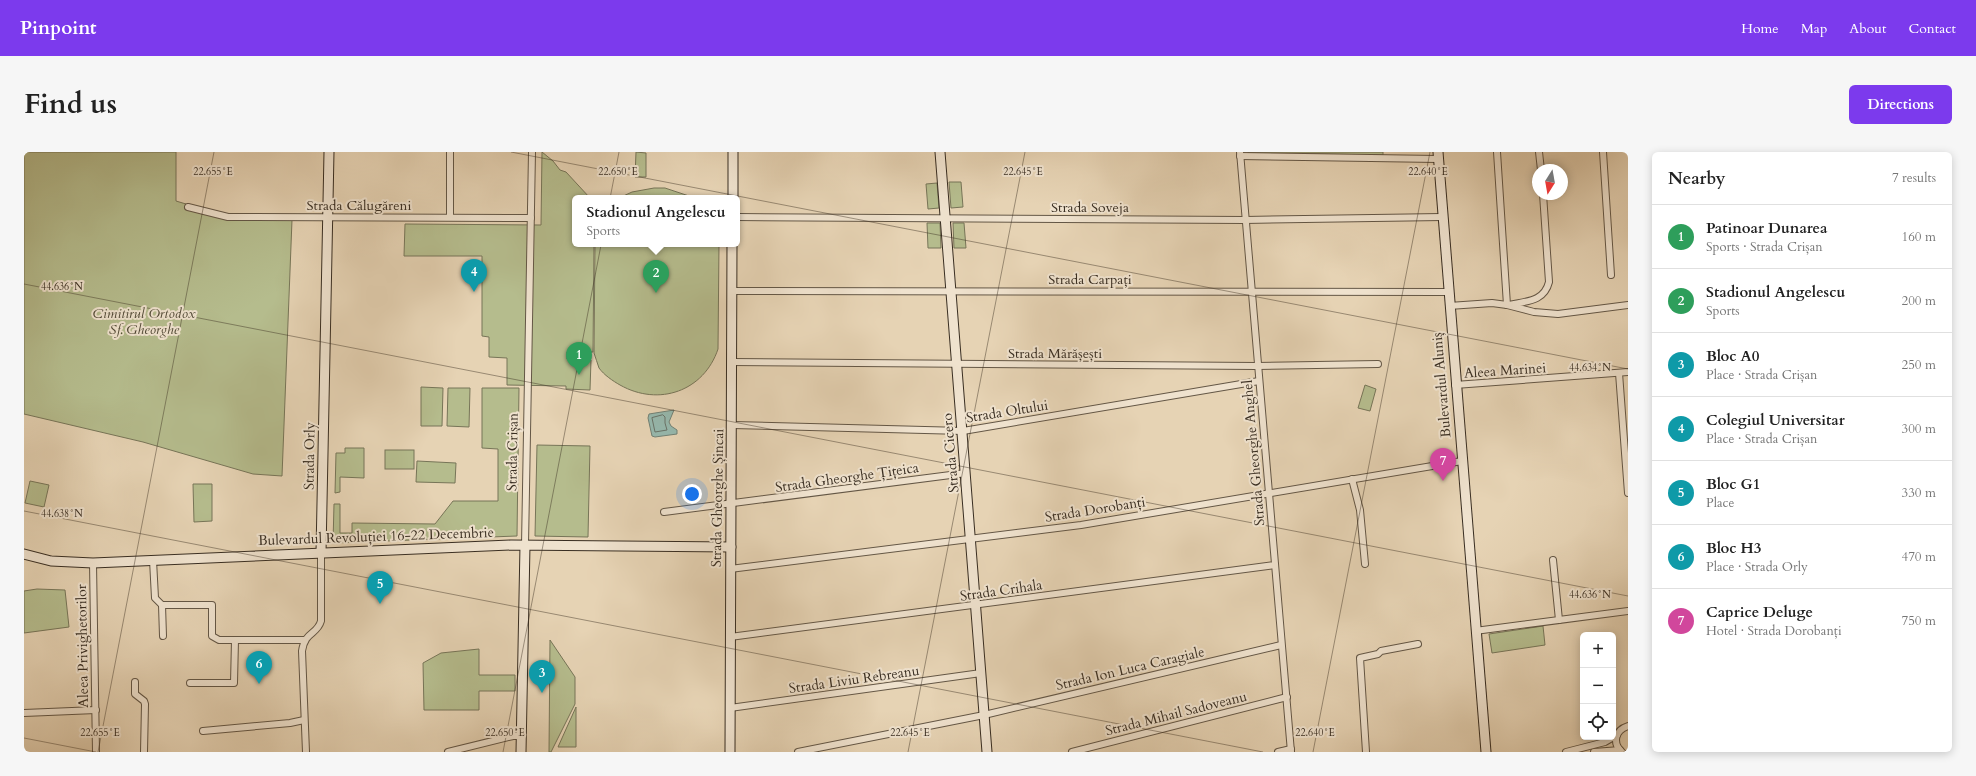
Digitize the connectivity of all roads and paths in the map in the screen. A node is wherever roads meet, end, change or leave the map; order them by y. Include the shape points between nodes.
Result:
1 (329, 152) edge
2 (450, 152) edge
3 (532, 152) edge
4 (733, 152) edge
5 (940, 152) edge
6 (1497, 152) edge
7 (1539, 152) edge
8 (1603, 152) edge
9 (1240, 154) edge
10 (1438, 154) edge
11 (1540, 164) edge
12 (732, 195) edge
13 (1542, 200) edge
14 (188, 207) dead end
15 (328, 217) junction
16 (450, 217) junction
17 (740, 217) edge
18 (1442, 217) junction
19 (531, 218) junction
20 (946, 218) junction
21 (1244, 220) junction
22 (732, 247) edge
23 (1611, 275) dead end
24 (951, 290) junction
25 (732, 291) junction
26 (1251, 292) junction
27 (1448, 292) junction
28 (1507, 305) junction
29 (1628, 305) edge
30 (1449, 306) junction
31 (732, 362) junction
32 (957, 364) junction
33 (1378, 364) dead end
34 (1257, 366) junction
35 (1628, 372) edge
36 (1619, 373) junction
37 (1259, 381) junction
38 (1456, 385) junction
39 (732, 425) junction
40 (963, 431) junction
41 (1462, 460) junction
42 (966, 473) junction
43 (1352, 478) junction
44 (1268, 492) junction
45 (1628, 493) edge
46 (731, 504) junction
47 (664, 512) dead end
48 (971, 538) junction
49 (525, 545) junction
50 (731, 547) junction
51 (321, 553) junction
52 (24, 554) edge
53 (153, 560) junction
54 (1553, 560) dead end
55 (93, 563) junction
56 (1365, 564) dead end
57 (1275, 565) junction
58 (730, 569) junction
59 (162, 605) junction
60 (976, 605) junction
61 (1628, 611) edge
62 (1559, 620) junction
63 (1475, 631) junction
64 (163, 636) dead end
65 (730, 638) junction
66 (235, 640) junction
67 (305, 640) junction
68 (1418, 644) dead end
69 (1281, 645) junction
70 (981, 673) junction
71 (135, 682) dead end
72 (190, 683) dead end
73 (1287, 697) junction
74 (730, 708) junction
75 (96, 710) junction
76 (24, 712) edge
77 (984, 714) junction
78 (304, 720) junction
79 (1628, 726) edge
80 (203, 731) dead end
81 (1617, 735) junction
82 (521, 736) junction
83 (1291, 750) edge
84 (1621, 751) edge
85 (96, 752) edge
86 (144, 752) edge
87 (306, 752) edge
88 (448, 752) edge
89 (521, 752) edge
90 (730, 752) edge
91 (798, 752) edge
92 (987, 752) edge
93 (1072, 752) edge
94 (1278, 752) edge
95 (1366, 752) edge
96 (1486, 752) edge
97 (1566, 752) edge
98 (1594, 752) edge

1 - 15 street, Strada Orly
2 - 16 street
3 - 19 street, Strada Crișan
4 - 12 street
5 - 20 street, Strada Cicero
6 - 28 street
7 - 11 street
8 - 23 street
9 - 10 street
9 - 21 street, Strada Gheorghe Anghel
10 - 18 street, Bulevardul Aluniș
13 - 28 street via 1549,282 1547,290 1536,299
14 - 15 street, Strada Călugăreni via 228,217
15 - 16 street, Strada Călugăreni
15 - 51 street, Strada Orly
16 - 19 street, Strada Călugăreni
17 - 20 street, Strada Soveja
18 - 21 street, Strada Soveja
18 - 27 street, Bulevardul Aluniș
19 - 49 street, Strada Crișan
20 - 21 street, Strada Soveja
20 - 24 street, Strada Cicero
21 - 26 street, Strada Gheorghe Anghel
22 - 25 street, Strada Gheorghe Șincai
24 - 25 street, Strada Carpați
24 - 26 street, Strada Carpați
24 - 32 street, Strada Cicero
25 - 31 street, Strada Gheorghe Șincai
26 - 27 street, Strada Carpați
26 - 34 street, Strada Gheorghe Anghel
27 - 30 street, Bulevardul Aluniș
28 - 29 street via 1534,312 1558,314
28 - 30 street
30 - 38 street, Bulevardul Aluniș
31 - 32 street, Strada Mărășești
31 - 39 street, Strada Gheorghe Șincai
32 - 34 street, Strada Mărășești
32 - 40 street, Strada Cicero
33 - 34 street, Strada Mărășești
34 - 37 street, Strada Gheorghe Anghel
35 - 36 street, Aleea Marinei
36 - 38 street, Aleea Marinei
36 - 45 street
37 - 40 street, Strada Oltului
37 - 44 street, Strada Gheorghe Anghel
38 - 41 street, Bulevardul Aluniș
39 - 40 street, Strada Oltului
39 - 46 street, Strada Gheorghe Șincai
40 - 42 street, Strada Cicero
41 - 43 street, Strada Dorobanți
41 - 63 street, Bulevardul Aluniș
42 - 46 street, Strada Gheorghe Țițeica
42 - 48 street, Strada Cicero
43 - 44 street, Strada Dorobanți
43 - 56 street via 1360,510
44 - 48 street, Strada Dorobanți via 1081,525
44 - 57 street, Strada Gheorghe Anghel
46 - 47 street, Strada Gheorghe Țițeica
46 - 50 street, Strada Gheorghe Șincai
48 - 58 street, Strada Dorobanți
48 - 60 street, Strada Cicero
49 - 50 street, Bulevardul Revoluției 16-22 Decembrie
49 - 51 street, Bulevardul Revoluției 16-22 Decembrie
49 - 82 street, Strada Crișan
50 - 58 street, Strada Gheorghe Șincai
51 - 53 street, Bulevardul Revoluției 16-22 Decembrie
51 - 67 street, Strada Orly via 321,621
52 - 55 street, Bulevardul Revoluției 16-22 Decembrie via 51,561
53 - 55 street, Bulevardul Revoluției 16-22 Decembrie
53 - 59 street via 155,598
54 - 62 street
55 - 75 street, Aleea Privighetorilor
57 - 60 street, Strada Crihala
57 - 69 street, Strada Gheorghe Anghel
58 - 65 street, Strada Gheorghe Șincai
59 - 64 street
59 - 66 street via 212,605 212,636 219,640
60 - 65 street, Strada Crihala
60 - 70 street, Strada Cicero
61 - 62 street
62 - 63 street
63 - 96 street, Bulevardul Aluniș
65 - 74 street, Strada Gheorghe Șincai
66 - 67 street
66 - 72 street via 234,683
67 - 78 street via 302,652
68 - 95 street via 1360,658
69 - 73 street, Strada Gheorghe Anghel
69 - 77 street, Strada Ion Luca Caragiale
70 - 74 street, Strada Liviu Rebreanu
70 - 77 street, Strada Cicero
71 - 86 street via 135,694 144,700 145,704
73 - 83 street, Strada Gheorghe Anghel
73 - 93 street, Strada Mihail Sadoveanu
74 - 90 street, Strada Gheorghe Șincai
75 - 76 street
75 - 85 street, Aleea Privighetorilor
77 - 91 street, Strada Ion Luca Caragiale
77 - 92 street, Strada Cicero
78 - 80 street
78 - 87 street
79 - 81 street
81 - 84 street via 1616,743
81 - 97 street via 1605,742
82 - 88 street
82 - 89 street, Strada Crișan
83 - 94 street
84 - 98 street

